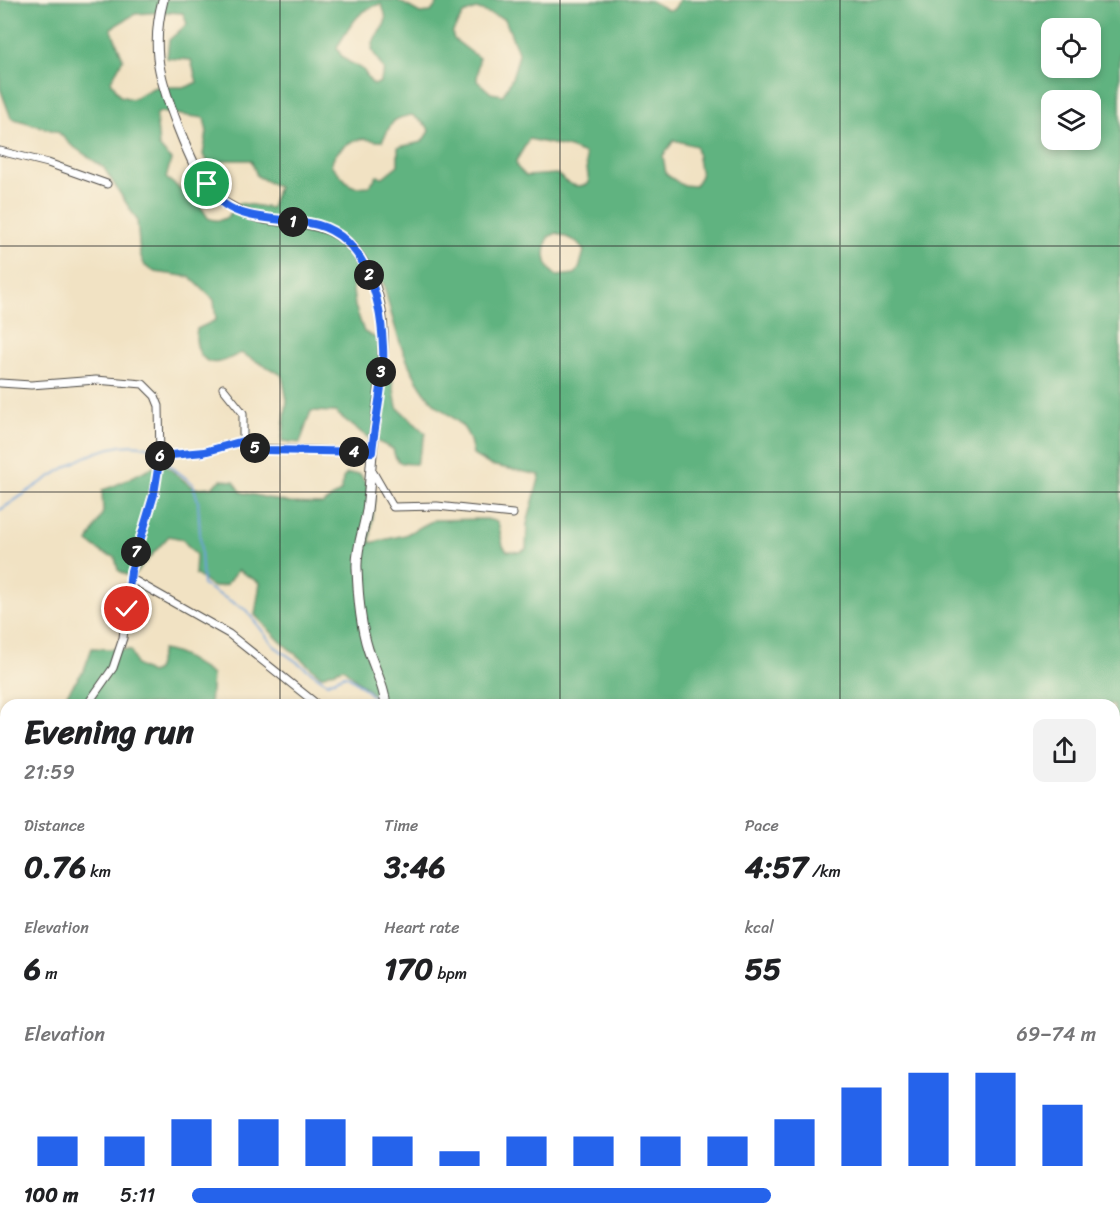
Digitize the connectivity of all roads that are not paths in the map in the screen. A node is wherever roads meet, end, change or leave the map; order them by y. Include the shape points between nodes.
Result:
1 (163, 0) edge
2 (0, 151) edge
3 (107, 184) dead end
4 (0, 383) edge
5 (223, 388) dead end
6 (243, 441) junction
7 (372, 452) junction
8 (160, 459) junction
9 (370, 469) junction
10 (513, 514) dead end
11 (130, 578) junction
12 (91, 699) edge
13 (310, 699) edge
14 (385, 699) edge

1 - 7 street via 157,28 158,61 178,123 212,193 251,216 321,226 349,243 366,267 381,320 383,349
2 - 3 street
4 - 8 street via 96,380 143,384 159,406
5 - 6 street via 243,413
6 - 7 street via 264,450
6 - 8 street
7 - 9 street
8 - 11 street
9 - 10 street via 393,507 437,506
9 - 14 street via 357,566 359,607 367,648
11 - 12 street via 123,638 113,668
11 - 13 street via 229,634

